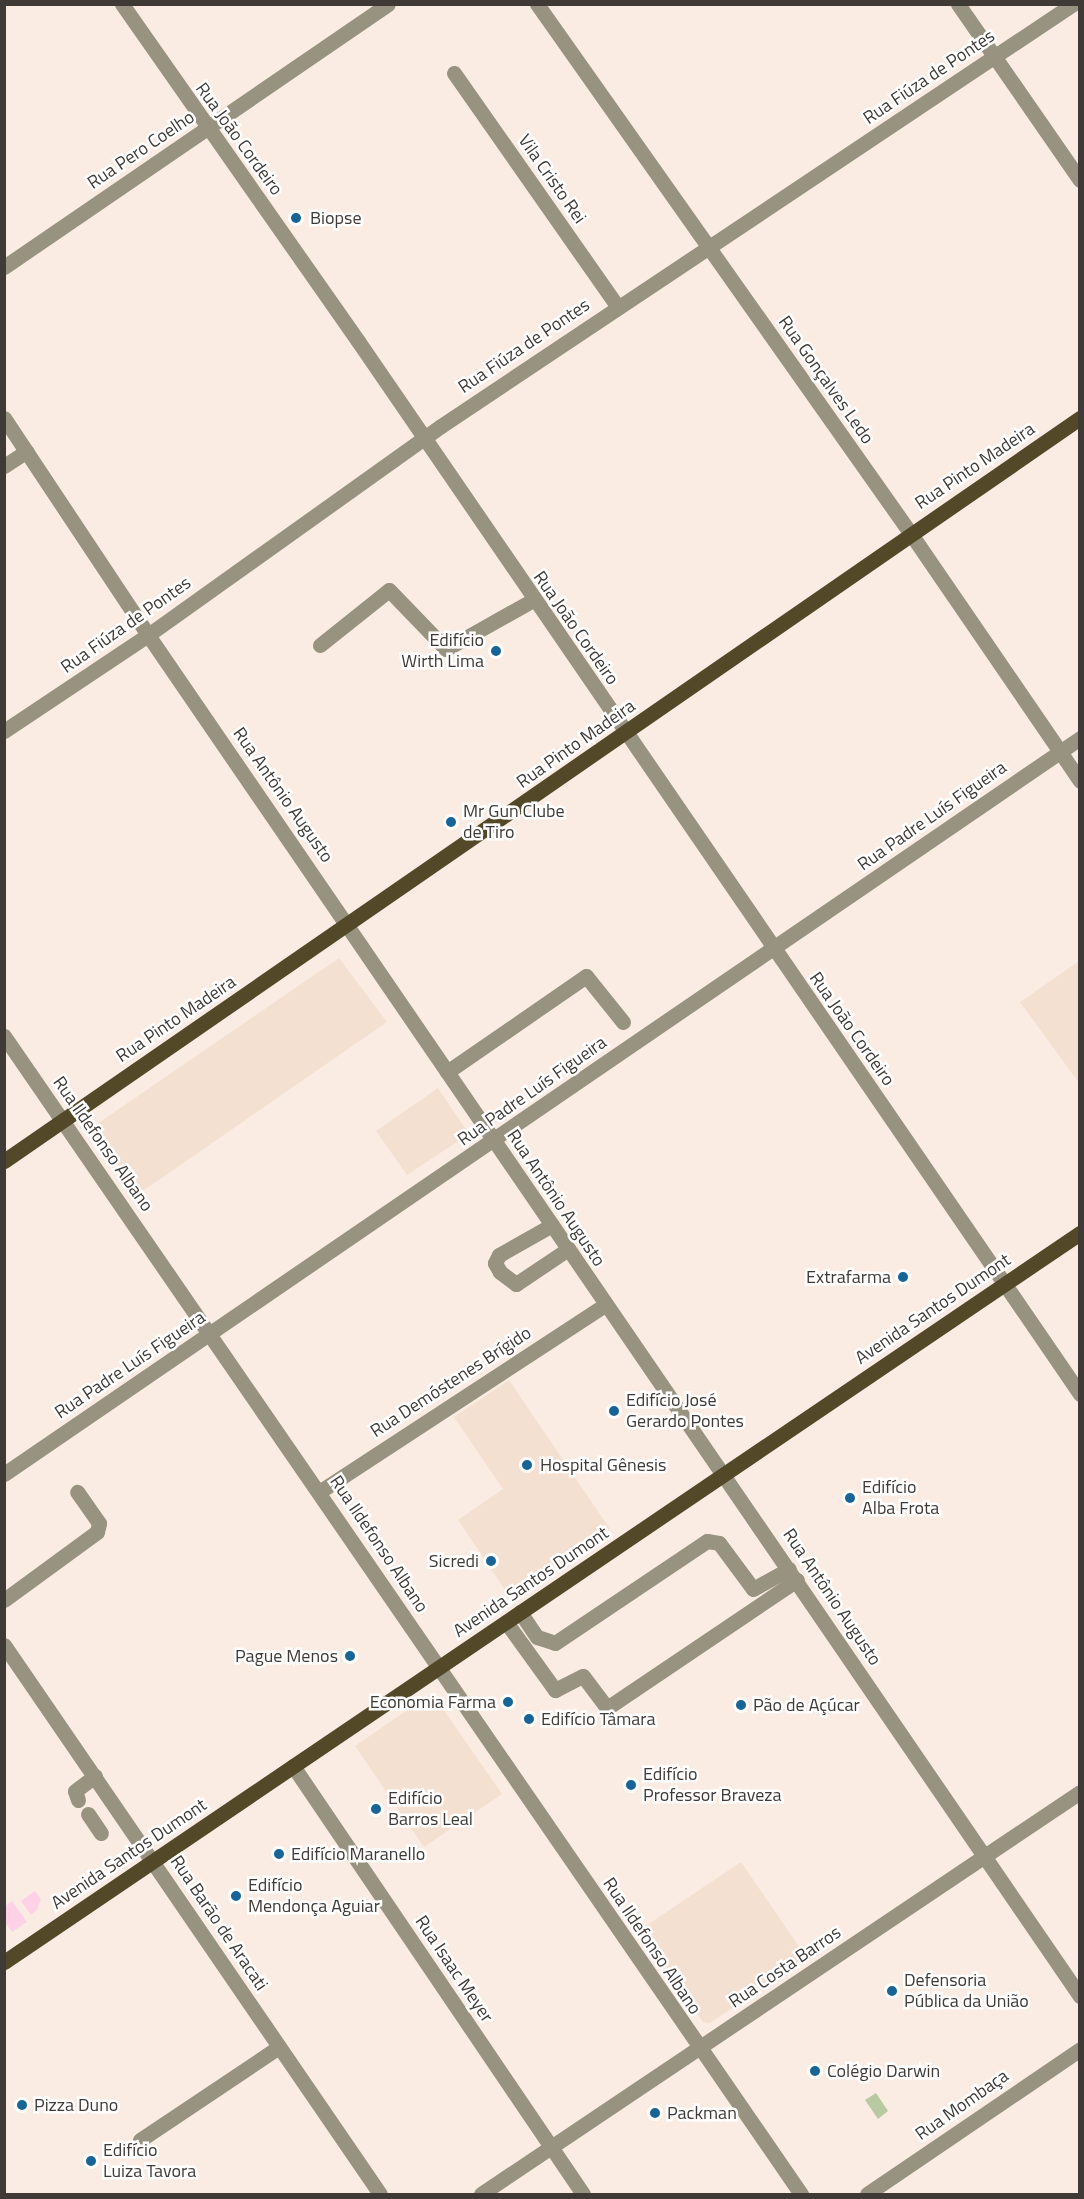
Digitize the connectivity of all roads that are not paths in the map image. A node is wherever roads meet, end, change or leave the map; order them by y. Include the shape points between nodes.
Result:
1 (122, 4) edge
2 (388, 4) edge
3 (537, 4) edge
4 (958, 4) edge
5 (1073, 4) edge
6 (995, 57) junction
7 (454, 73) dead end
8 (207, 129) junction
9 (1080, 180) edge
10 (709, 247) junction
11 (4, 267) edge
12 (618, 307) junction
13 (4, 418) edge
14 (1080, 418) edge
15 (422, 438) junction
16 (27, 451) junction
17 (4, 466) edge
18 (911, 534) junction
19 (533, 600) junction
20 (148, 634) junction
21 (320, 645) dead end
22 (4, 731) edge
23 (625, 733) junction
24 (1080, 738) edge
25 (1059, 752) junction
26 (1080, 781) edge
27 (349, 925) junction
28 (773, 949) junction
29 (623, 1022) dead end
30 (4, 1036) edge
31 (447, 1072) junction
32 (62, 1120) junction
33 (494, 1142) junction
34 (4, 1161) edge
35 (552, 1225) junction
36 (1080, 1233) edge
37 (568, 1249) junction
38 (1004, 1284) junction
39 (605, 1305) junction
40 (210, 1333) junction
41 (1080, 1394) edge
42 (724, 1473) junction
43 (4, 1474) edge
44 (77, 1492) dead end
45 (319, 1492) junction
46 (793, 1574) junction
47 (4, 1600) edge
48 (520, 1612) junction
49 (506, 1622) junction
50 (4, 1645) edge
51 (439, 1668) junction
52 (294, 1766) junction
53 (95, 1776) junction
54 (1080, 1792) edge
55 (78, 1800) dead end
56 (88, 1814) dead end
57 (101, 1833) dead end
58 (985, 1856) junction
59 (153, 1861) junction
60 (4, 1962) edge
61 (1080, 1996) edge
62 (279, 2047) junction
63 (699, 2048) junction
64 (1080, 2049) edge
65 (140, 2140) dead end
66 (551, 2147) junction
67 (380, 2194) edge
68 (481, 2194) edge
69 (583, 2194) edge
70 (801, 2194) edge
71 (867, 2194) edge

1 - 8 street, Rua João Cordeiro
2 - 8 street, Rua Pero Coelho
3 - 10 street, Rua Gonçalves Ledo
4 - 6 street
5 - 6 street, Rua Fiúza de Pontes
6 - 9 street
6 - 10 street, Rua Fiúza de Pontes
7 - 12 street, Vila Cristo Rei
8 - 11 street, Rua Pero Coelho
8 - 15 street, Rua João Cordeiro via 306,265
10 - 12 street, Rua Fiúza de Pontes
10 - 18 street, Rua Gonçalves Ledo
12 - 15 street, Rua Fiúza de Pontes
13 - 16 street, Rua Antônio Augusto
14 - 18 main road, Rua Pinto Madeira
15 - 19 street, Rua João Cordeiro
15 - 20 street, Rua Fiúza de Pontes
16 - 17 street
16 - 20 street, Rua Antônio Augusto
18 - 23 main road, Rua Pinto Madeira
18 - 25 street, Rua Gonçalves Ledo
19 - 21 street via 446,649 388,590
19 - 23 street, Rua João Cordeiro
20 - 22 street, Rua Fiúza de Pontes
20 - 27 street, Rua Antônio Augusto
23 - 27 main road, Rua Pinto Madeira
23 - 28 street, Rua João Cordeiro
24 - 25 street, Rua Padre Luís Figueira
25 - 26 street, Rua Gonçalves Ledo
25 - 28 street, Rua Padre Luís Figueira
27 - 31 street, Rua Antônio Augusto
27 - 32 main road, Rua Pinto Madeira
28 - 33 street, Rua Padre Luís Figueira
28 - 38 street, Rua João Cordeiro
29 - 31 street via 586,976
30 - 32 street, Rua Ildefonso Albano
31 - 33 street, Rua Antônio Augusto
32 - 34 main road, Rua Pinto Madeira
32 - 40 street, Rua Ildefonso Albano
33 - 35 street, Rua Antônio Augusto
33 - 40 street, Rua Padre Luís Figueira
35 - 37 street, Rua Antônio Augusto
35 - 37 street via 499,1255 495,1263 500,1272 516,1284
36 - 38 main road, Avenida Santos Dumont
37 - 39 street, Rua Antônio Augusto
38 - 41 street, Rua João Cordeiro
38 - 42 main road, Avenida Santos Dumont
39 - 42 street, Rua Antônio Augusto
39 - 45 street, Rua Demóstenes Brígido
40 - 43 street, Rua Padre Luís Figueira
40 - 45 street, Rua Ildefonso Albano
42 - 46 street, Rua Antônio Augusto
42 - 48 main road, Avenida Santos Dumont
44 - 47 street via 99,1523 97,1532
45 - 51 street, Rua Ildefonso Albano
46 - 48 street via 758,1589 747,1586 719,1543 707,1541 555,1643 537,1637
46 - 49 street via 611,1707 601,1704 583,1676 555,1690
46 - 58 street, Rua Antônio Augusto
48 - 49 main road, Avenida Santos Dumont
49 - 51 main road, Avenida Santos Dumont
50 - 53 street, Rua Barão de Aracati
51 - 52 main road, Avenida Santos Dumont
51 - 63 street, Rua Ildefonso Albano
52 - 59 main road, Avenida Santos Dumont
52 - 66 street, Rua Isaac Meyer
53 - 55 street via 75,1791
53 - 59 street, Rua Barão de Aracati
54 - 58 street, Rua Costa Barros
56 - 57 street
58 - 61 street, Rua Antônio Augusto
58 - 63 street, Rua Costa Barros
59 - 60 main road, Avenida Santos Dumont
59 - 62 street, Rua Barão de Aracati
62 - 65 street
62 - 67 street, Rua Barão de Aracati
63 - 66 street, Rua Costa Barros
63 - 70 street, Rua Ildefonso Albano
64 - 71 street, Rua Mombaça
66 - 68 street, Rua Costa Barros
66 - 69 street, Rua Isaac Meyer

